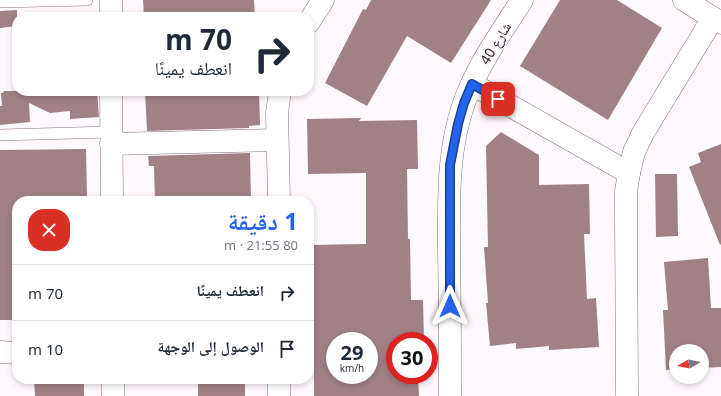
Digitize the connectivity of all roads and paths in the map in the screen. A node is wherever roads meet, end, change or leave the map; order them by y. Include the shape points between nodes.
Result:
1 (87, 0) edge
2 (111, 0) edge
3 (323, 0) edge
4 (522, 0) edge
5 (684, 0) edge
6 (0, 2) edge
7 (111, 12) edge
8 (314, 14) edge
9 (717, 20) edge
10 (472, 84) junction
11 (111, 96) edge
12 (279, 96) edge
13 (0, 135) edge
14 (111, 138) junction
15 (277, 140) junction
16 (629, 173) junction
17 (112, 196) edge
18 (279, 196) edge
19 (0, 352) edge
20 (12, 352) edge
21 (113, 384) edge
22 (280, 384) edge
23 (113, 396) edge
24 (280, 396) edge
25 (450, 396) edge
26 (627, 396) edge

1 - 6 lane
2 - 7 street
3 - 8 street
4 - 10 street, شارع 40
5 - 9 street
9 - 16 street via 642,133
10 - 16 street
10 - 25 street, شارع 40 via 458,124 450,165
11 - 14 street
12 - 15 street
13 - 14 lane
14 - 15 street
14 - 17 street
15 - 18 street
16 - 26 street via 626,210
19 - 20 street
21 - 23 street
22 - 24 street

